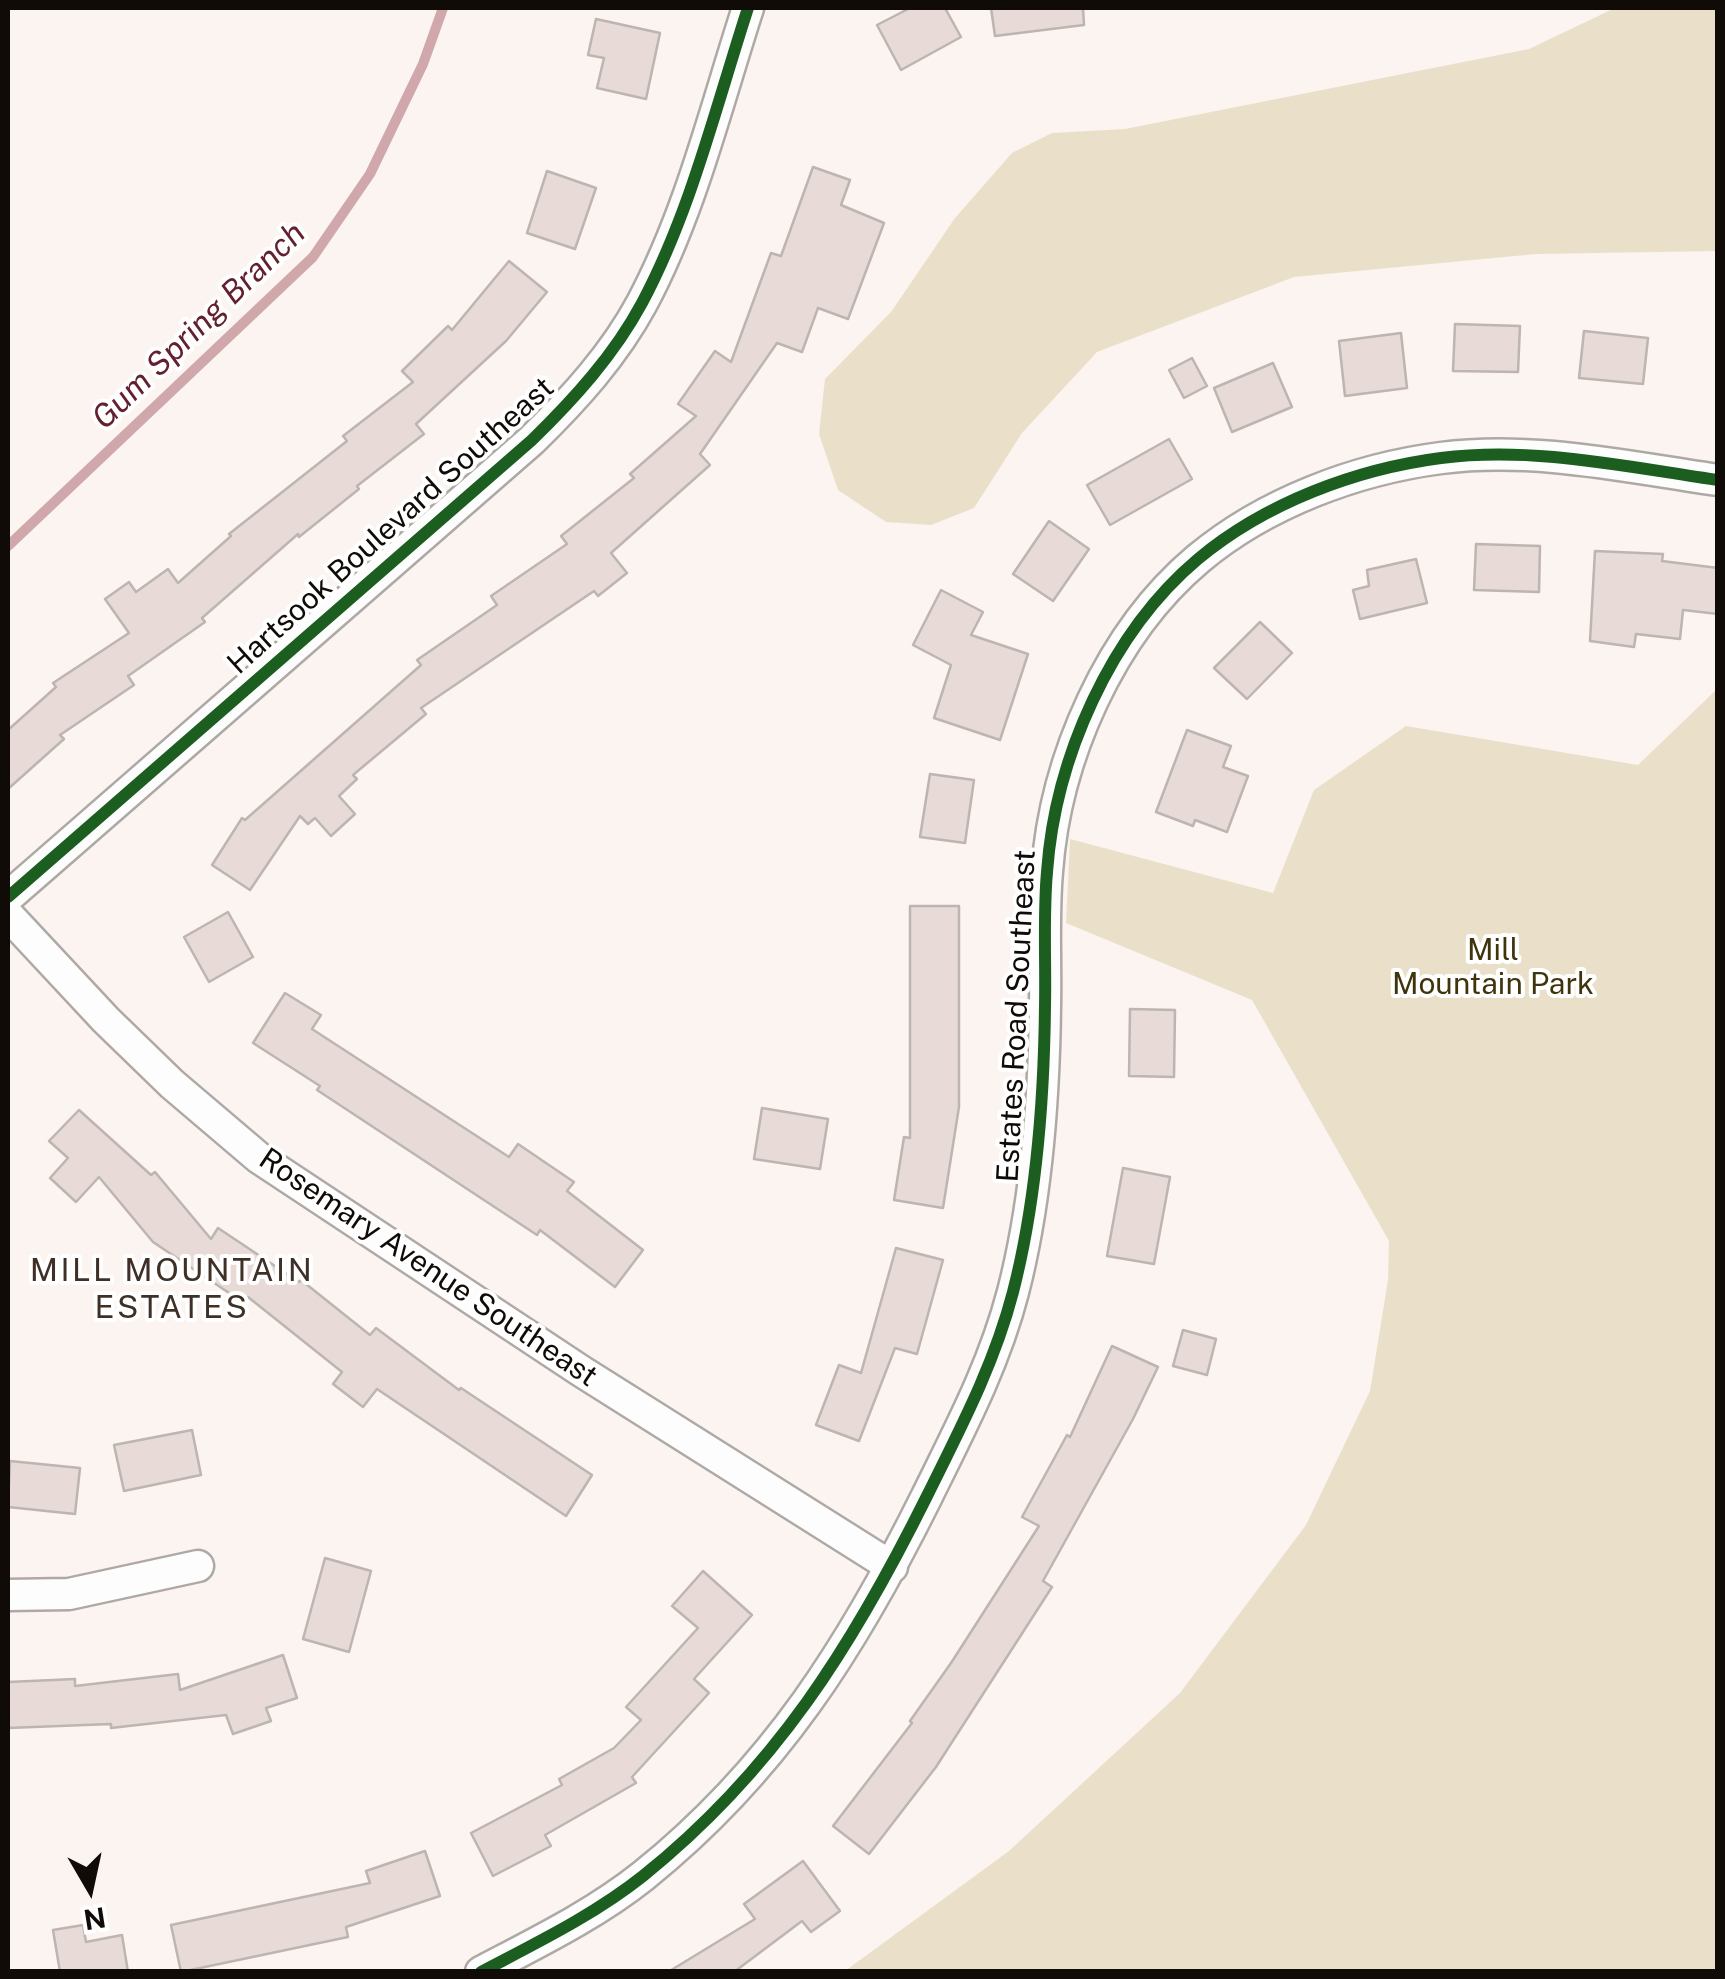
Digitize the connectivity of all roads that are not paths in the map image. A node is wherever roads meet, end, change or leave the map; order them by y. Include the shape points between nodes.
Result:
1 (748, 8) edge
2 (1718, 480) edge
3 (8, 897) edge
4 (8, 916) edge
5 (198, 1566) dead end
6 (892, 1567) junction
7 (8, 1595) edge
8 (481, 1972) edge

1 - 3 street, Hartsook Boulevard Southeast via 676,230 641,304 570,402
2 - 6 street, Estates Road Southeast via 1506,454 1381,469 1264,516 1200,557 1150,611 1096,694 1056,811 1046,872 1040,1117 1013,1292 987,1376
4 - 6 street, Rosemary Avenue Southeast via 172,1084 259,1158
5 - 7 street via 69,1594
6 - 8 street, Estates Road Southeast via 809,1702 706,1820 641,1878

